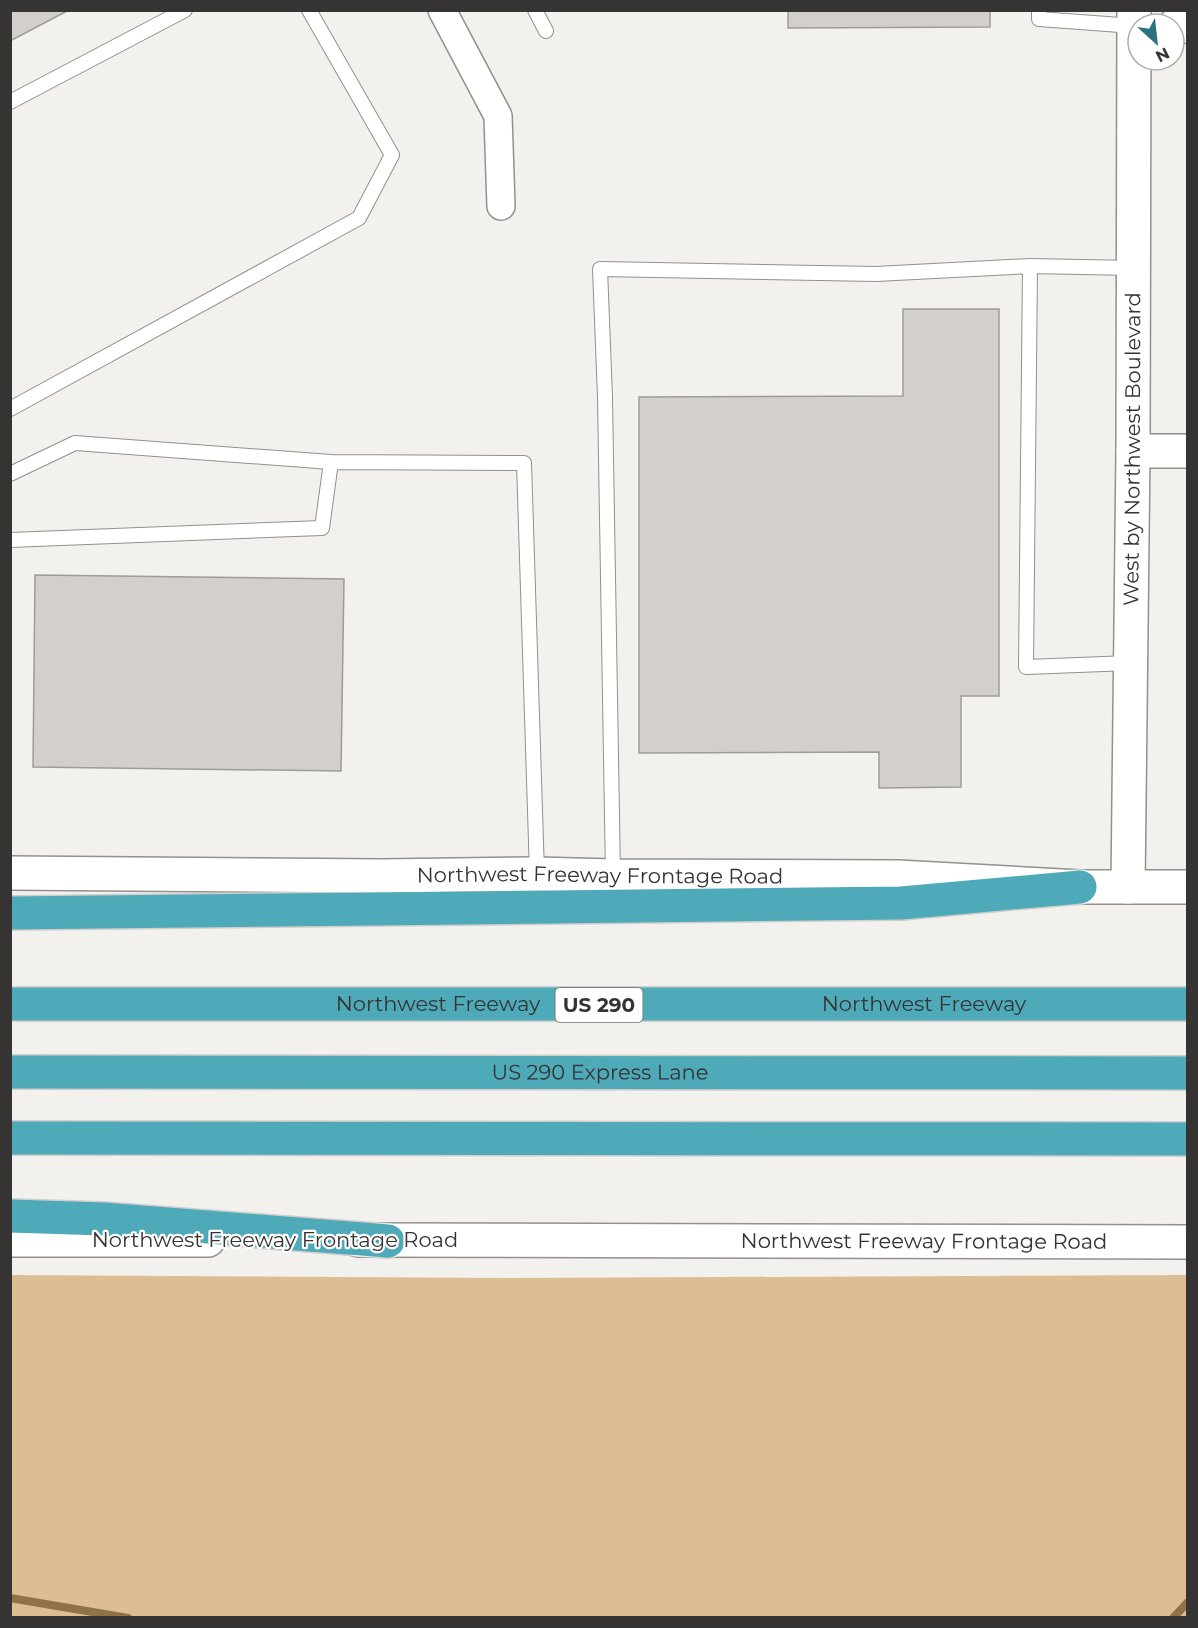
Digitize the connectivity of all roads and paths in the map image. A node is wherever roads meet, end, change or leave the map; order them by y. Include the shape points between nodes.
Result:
1 (186, 10) edge
2 (309, 10) edge
3 (442, 10) edge
4 (535, 10) edge
5 (1039, 10) edge
6 (1126, 21) edge
7 (546, 31) dead end
8 (1135, 72) edge
9 (10, 102) edge
10 (501, 206) dead end
11 (1030, 266) junction
12 (1133, 268) junction
13 (10, 409) edge
14 (1133, 451) junction
15 (1188, 451) edge
16 (331, 462) junction
17 (10, 474) edge
18 (10, 540) edge
19 (1130, 663) junction
20 (10, 873) edge
21 (537, 874) junction
22 (613, 876) junction
23 (1080, 887) junction
24 (1128, 887) junction
25 (1188, 888) edge
26 (10, 913) edge
27 (10, 1004) edge
28 (1188, 1004) edge
29 (10, 1071) edge
30 (1188, 1073) edge
31 (10, 1138) edge
32 (1188, 1139) edge
33 (10, 1216) edge
34 (10, 1240) edge
35 (388, 1240) junction
36 (1188, 1242) edge

1 - 9 lane
2 - 13 lane via 392,155 359,218
3 - 10 street via 498,116
4 - 7 lane
5 - 6 lane via 1039,19
8 - 12 main road, West by Northwest Boulevard
11 - 12 lane
11 - 19 lane via 1026,667
11 - 22 lane via 876,274 600,269
12 - 14 main road, West by Northwest Boulevard
14 - 15 main road
14 - 19 main road, West by Northwest Boulevard
16 - 17 lane via 75,443
16 - 18 lane via 322,528
16 - 21 lane via 524,463
19 - 24 main road, West by Northwest Boulevard
20 - 21 main road, Northwest Freeway Frontage Road
21 - 22 main road, Northwest Freeway Frontage Road
22 - 23 main road, Northwest Freeway Frontage Road via 898,878
23 - 24 main road, Northwest Freeway Frontage Road
23 - 26 highway via 901,903
24 - 25 main road, Northwest Freeway Frontage Road
27 - 28 highway, Northwest Freeway / US 290
29 - 30 highway, US 290 Express Lane
31 - 32 highway
33 - 35 highway
34 - 35 main road, Northwest Freeway Frontage Road
35 - 36 main road, Northwest Freeway Frontage Road

